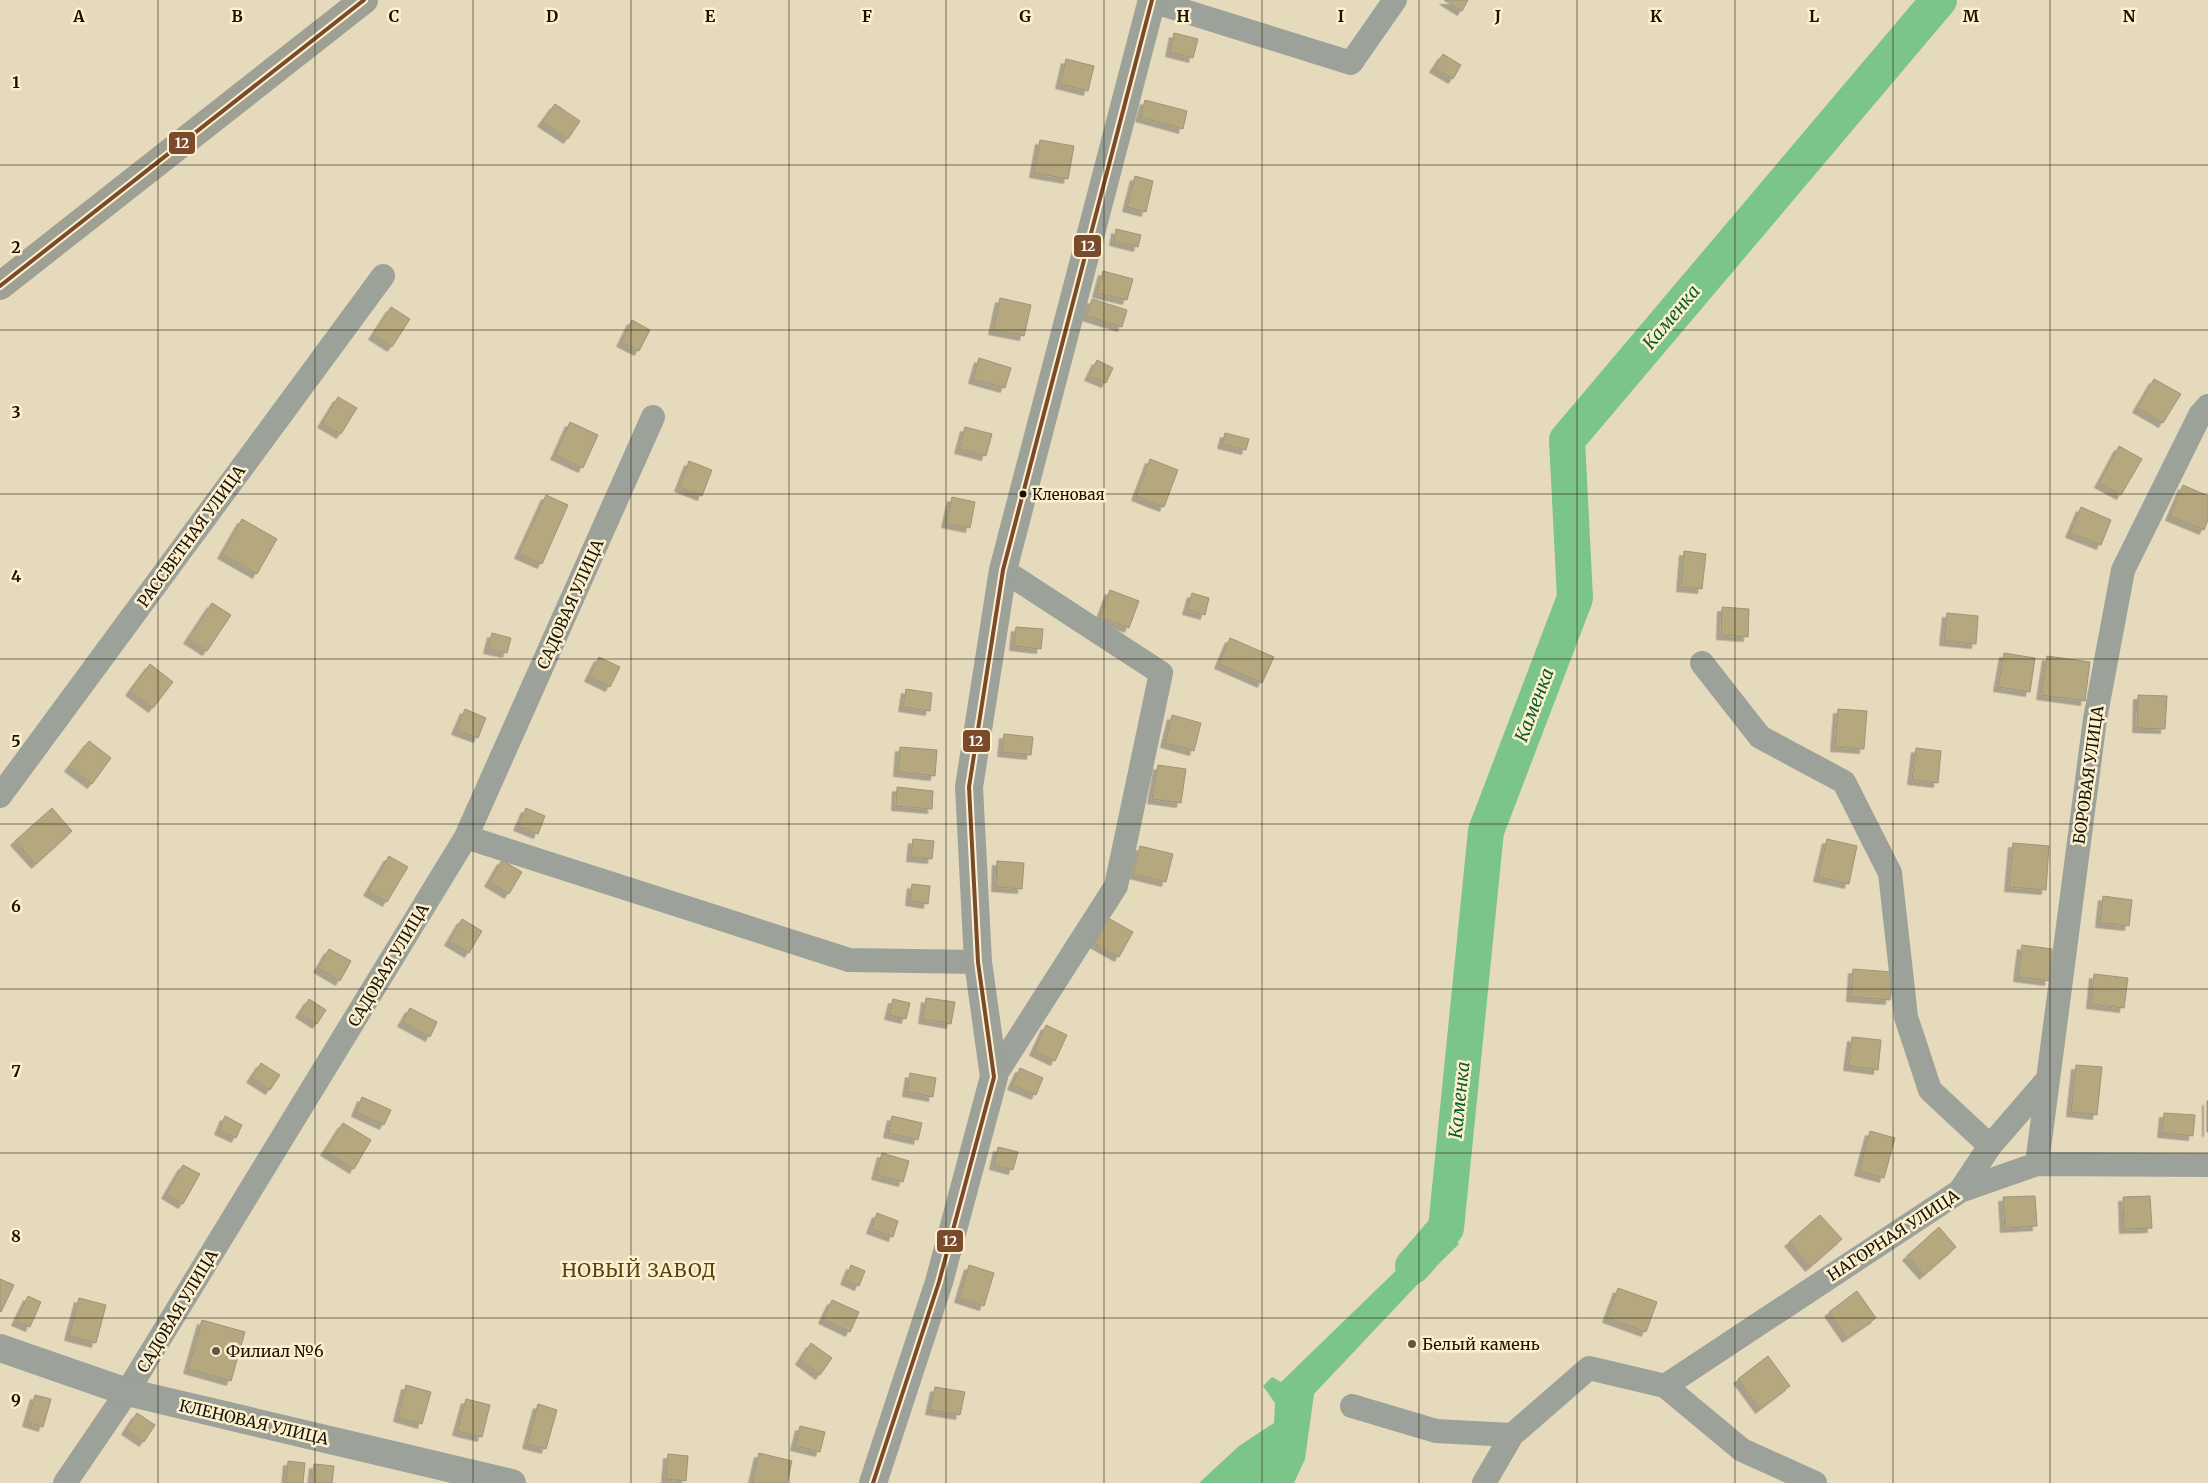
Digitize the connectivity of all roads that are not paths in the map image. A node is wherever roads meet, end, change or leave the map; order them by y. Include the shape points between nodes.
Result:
1 (364, 0) edge
2 (1152, 0) edge
3 (1395, 0) edge
4 (383, 276) dead end
5 (0, 286) edge
6 (2208, 406) edge
7 (653, 417) dead end
8 (1003, 570) junction
9 (1702, 663) dead end
10 (0, 796) edge
11 (466, 837) junction
12 (978, 962) junction
13 (994, 1077) junction
14 (2048, 1080) junction
15 (1990, 1146) junction
16 (2037, 1164) junction
17 (2208, 1165) edge
18 (1960, 1190) junction
19 (0, 1348) edge
20 (1665, 1386) junction
21 (127, 1392) junction
22 (1352, 1406) dead end
23 (1512, 1435) junction
24 (65, 1483) edge
25 (512, 1483) edge
26 (873, 1483) edge
27 (1484, 1483) edge
28 (1815, 1483) edge

1 - 5 main road
2 - 3 street via 1351,63
2 - 8 street
4 - 10 street, РАССВЕТНАЯ УЛИЦА
6 - 14 street, БОРОВАЯ УЛИЦА via 2200,415 2123,570 2095,719
7 - 11 street, САДОВАЯ УЛИЦА
8 - 12 street via 968,787
8 - 13 street via 1161,673 1116,886
9 - 15 street via 1760,737 1844,782 1890,873 1906,1017 1930,1090
11 - 12 street via 849,960
11 - 21 street, САДОВАЯ УЛИЦА
12 - 13 street
13 - 26 street via 939,1282
14 - 15 street
14 - 16 street, БОРОВАЯ УЛИЦА
15 - 18 street
16 - 17 street, НАГОРНАЯ УЛИЦА
16 - 18 street, НАГОРНАЯ УЛИЦА
18 - 20 street, НАГОРНАЯ УЛИЦА
19 - 21 street, КЛЕНОВАЯ УЛИЦА
20 - 23 street via 1589,1368
20 - 28 street via 1742,1450
21 - 24 street, САДОВАЯ УЛИЦА
21 - 25 street, КЛЕНОВАЯ УЛИЦА
22 - 23 street via 1436,1431
23 - 27 street

